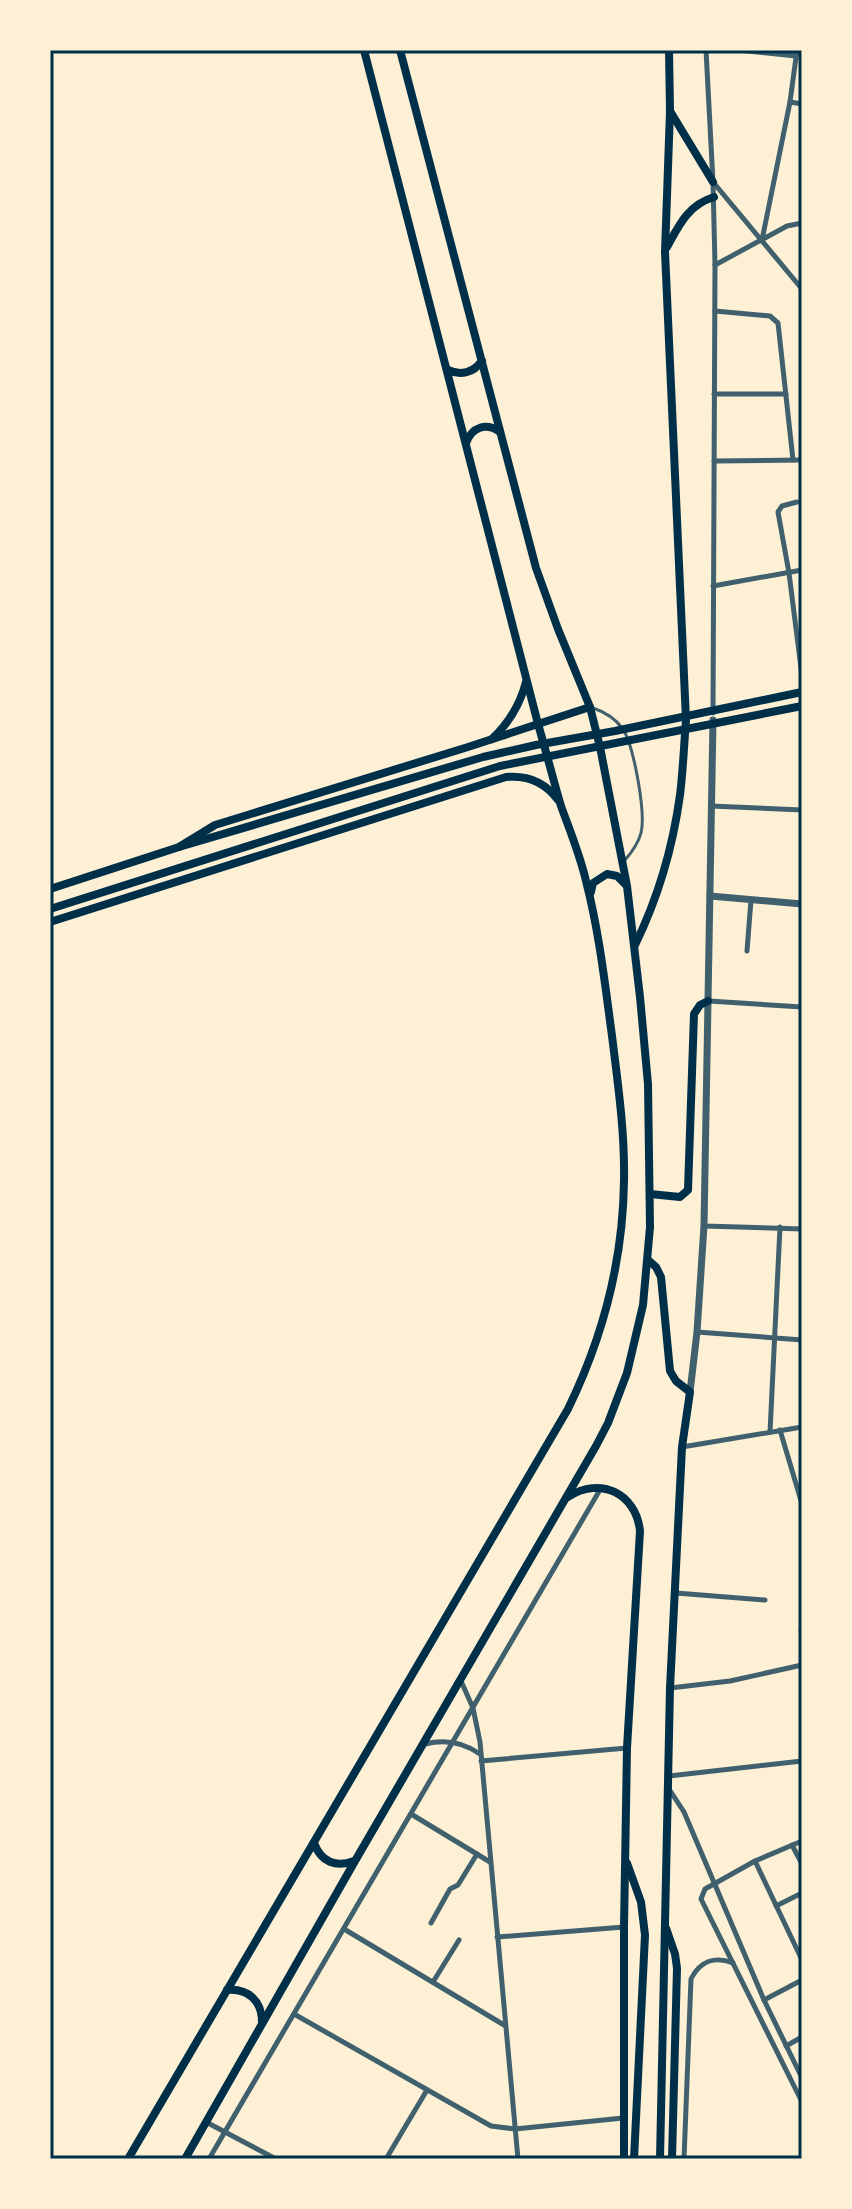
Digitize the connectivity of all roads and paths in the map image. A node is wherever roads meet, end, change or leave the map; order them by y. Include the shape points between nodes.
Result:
1 (364, 50) edge
2 (400, 50) edge
3 (669, 50) edge
4 (706, 50) edge
5 (738, 50) edge
6 (796, 53) edge
7 (790, 102) junction
8 (802, 104) edge
9 (670, 111) junction
10 (713, 182) junction
11 (714, 197) junction
12 (802, 223) edge
13 (762, 240) junction
14 (665, 252) junction
15 (715, 265) junction
16 (802, 289) edge
17 (715, 311) junction
18 (482, 361) junction
19 (448, 370) junction
20 (714, 394) junction
21 (786, 394) junction
22 (500, 432) junction
23 (466, 444) junction
24 (793, 460) junction
25 (802, 460) edge
26 (714, 461) junction
27 (797, 502) dead end
28 (802, 570) edge
29 (789, 573) junction
30 (713, 586) junction
31 (802, 676) edge
32 (526, 677) junction
33 (802, 692) edge
34 (802, 704) edge
35 (590, 707) junction
36 (713, 720) junction
37 (538, 724) junction
38 (492, 739) junction
39 (468, 747) junction
40 (481, 784) junction
41 (561, 804) junction
42 (711, 806) junction
43 (802, 810) edge
44 (270, 820) junction
45 (179, 847) junction
46 (279, 850) junction
47 (623, 863) junction
48 (627, 886) junction
49 (50, 889) edge
50 (710, 896) junction
51 (590, 899) junction
52 (751, 900) junction
53 (802, 904) edge
54 (50, 909) edge
55 (50, 922) edge
56 (634, 947) junction
57 (747, 951) dead end
58 (708, 1001) junction
59 (802, 1007) edge
60 (650, 1194) junction
61 (704, 1226) junction
62 (780, 1227) junction
63 (802, 1229) edge
64 (648, 1260) junction
65 (697, 1332) junction
66 (775, 1338) junction
67 (802, 1340) edge
68 (690, 1392) junction
69 (802, 1427) edge
70 (780, 1430) junction
71 (770, 1432) junction
72 (682, 1447) junction
73 (601, 1488) junction
74 (567, 1497) junction
75 (802, 1504) edge
76 (675, 1593) junction
77 (765, 1600) dead end
78 (802, 1665) edge
79 (461, 1679) junction
80 (670, 1688) junction
81 (473, 1708) junction
82 (453, 1742) junction
83 (423, 1745) junction
84 (627, 1748) junction
85 (481, 1758) junction
86 (802, 1761) edge
87 (668, 1776) junction
88 (668, 1787) junction
89 (411, 1814) junction
90 (802, 1841) edge
91 (314, 1843) junction
92 (792, 1845) junction
93 (477, 1854) junction
94 (625, 1858) junction
95 (355, 1861) junction
96 (755, 1861) junction
97 (490, 1862) junction
98 (802, 1864) edge
99 (713, 1885) junction
100 (802, 1893) edge
101 (776, 1906) junction
102 (431, 1923) dead end
103 (665, 1923) junction
104 (624, 1927) junction
105 (344, 1929) junction
106 (497, 1937) junction
107 (459, 1940) dead end
108 (802, 1940) edge
109 (794, 1944) junction
110 (802, 1960) edge
111 (734, 1964) junction
112 (802, 1980) edge
113 (433, 1982) junction
114 (227, 1990) junction
115 (764, 2000) junction
116 (294, 2014) junction
117 (263, 2023) junction
118 (505, 2025) junction
119 (802, 2037) edge
120 (786, 2046) junction
121 (802, 2078) edge
122 (427, 2090) junction
123 (802, 2102) edge
124 (623, 2118) junction
125 (206, 2122) junction
126 (515, 2129) junction
127 (225, 2132) junction
128 (634, 2156) edge
129 (128, 2159) edge
130 (185, 2159) edge
131 (209, 2159) edge
132 (276, 2159) edge
133 (386, 2159) edge
134 (518, 2159) edge
135 (624, 2159) edge
136 (660, 2159) edge
137 (672, 2159) edge
138 (684, 2159) edge

1 - 19 main road
2 - 18 main road
3 - 9 main road
4 - 10 street
5 - 6 street
6 - 7 street
7 - 8 street
7 - 13 street
9 - 10 main road
9 - 14 main road
10 - 11 street
10 - 13 street
11 - 14 main road via 683,218
11 - 15 street
12 - 13 street
13 - 15 street
13 - 16 street
14 - 56 main road via 686,720 680,798 669,847
15 - 17 street
17 - 20 street
17 - 21 street via 776,320
18 - 19 main road via 467,373
18 - 22 main road
19 - 23 main road
20 - 21 street
20 - 26 street
21 - 24 street
22 - 23 main road via 480,427
22 - 35 main road via 539,576
23 - 32 main road
24 - 25 street
24 - 26 street
26 - 30 street
27 - 29 street via 778,511
28 - 29 street
29 - 30 street
29 - 31 street
30 - 36 street
32 - 37 main road
32 - 38 main road via 515,712
33 - 44 main road via 509,750
34 - 36 street
34 - 54 main road via 500,766
35 - 37 main road
35 - 47 main road
35 - 47 lane via 624,731 633,760 643,823 638,843
36 - 42 street
37 - 38 main road
37 - 41 main road
38 - 39 main road
39 - 40 main road via 483,762
39 - 45 main road via 215,825
40 - 41 main road via 527,778 547,787
40 - 46 main road
41 - 51 main road
42 - 43 street
42 - 50 street
44 - 45 main road
44 - 46 main road via 268,837
45 - 49 main road
46 - 55 main road
47 - 48 main road
48 - 51 main road via 617,876 601,876 593,883
48 - 56 main road
50 - 52 street
50 - 58 street
51 - 91 main road via 613,1046 624,1164 620,1240 605,1316 568,1409
52 - 53 street
52 - 57 street
56 - 60 main road via 648,1084
58 - 59 street
58 - 60 main road via 694,1014 688,1190 680,1197
58 - 61 street
60 - 64 main road
61 - 62 street
61 - 65 street
62 - 63 street
62 - 66 street
64 - 68 main road via 661,1277 670,1371
64 - 74 main road via 639,1328 624,1382
65 - 66 street
65 - 68 street
66 - 67 street
66 - 71 street
68 - 72 main road
69 - 70 street
70 - 71 street
70 - 75 street
71 - 72 street
72 - 76 main road
73 - 74 main road
73 - 81 street
73 - 84 main road via 626,1499 639,1523
74 - 79 main road
76 - 77 street
76 - 80 main road
78 - 80 street
79 - 81 street
79 - 83 main road
80 - 87 main road
81 - 82 street
81 - 85 street
82 - 83 street
82 - 85 street
82 - 89 street
83 - 95 main road
84 - 85 street
84 - 94 main road
85 - 97 street
86 - 87 street
87 - 88 main road
88 - 99 street via 684,1812
88 - 103 main road
89 - 93 street
89 - 105 street
90 - 92 street
91 - 95 main road via 330,1863
91 - 114 main road
92 - 96 street
92 - 98 street
93 - 97 street
93 - 102 street
94 - 104 main road
94 - 128 main road via 641,1902 645,1935
95 - 117 main road
96 - 99 street
96 - 101 street
97 - 106 street
99 - 111 street via 701,1899
99 - 115 street
100 - 101 street
101 - 109 street
103 - 136 main road
103 - 137 main road via 677,1968
104 - 106 street
104 - 124 main road
105 - 113 street
105 - 116 street
106 - 118 street
107 - 113 street
108 - 109 street
109 - 110 street
111 - 123 street
111 - 138 street via 710,1960 691,1979
112 - 115 street
113 - 118 street
114 - 117 main road via 253,1998
114 - 129 main road
115 - 120 street
116 - 122 street
116 - 127 street
117 - 125 main road
118 - 126 street
119 - 120 street
120 - 121 street
122 - 126 street via 484,2123
122 - 133 street
124 - 126 street
124 - 135 main road
125 - 127 street
125 - 130 main road
126 - 134 street
127 - 131 street
127 - 132 street

